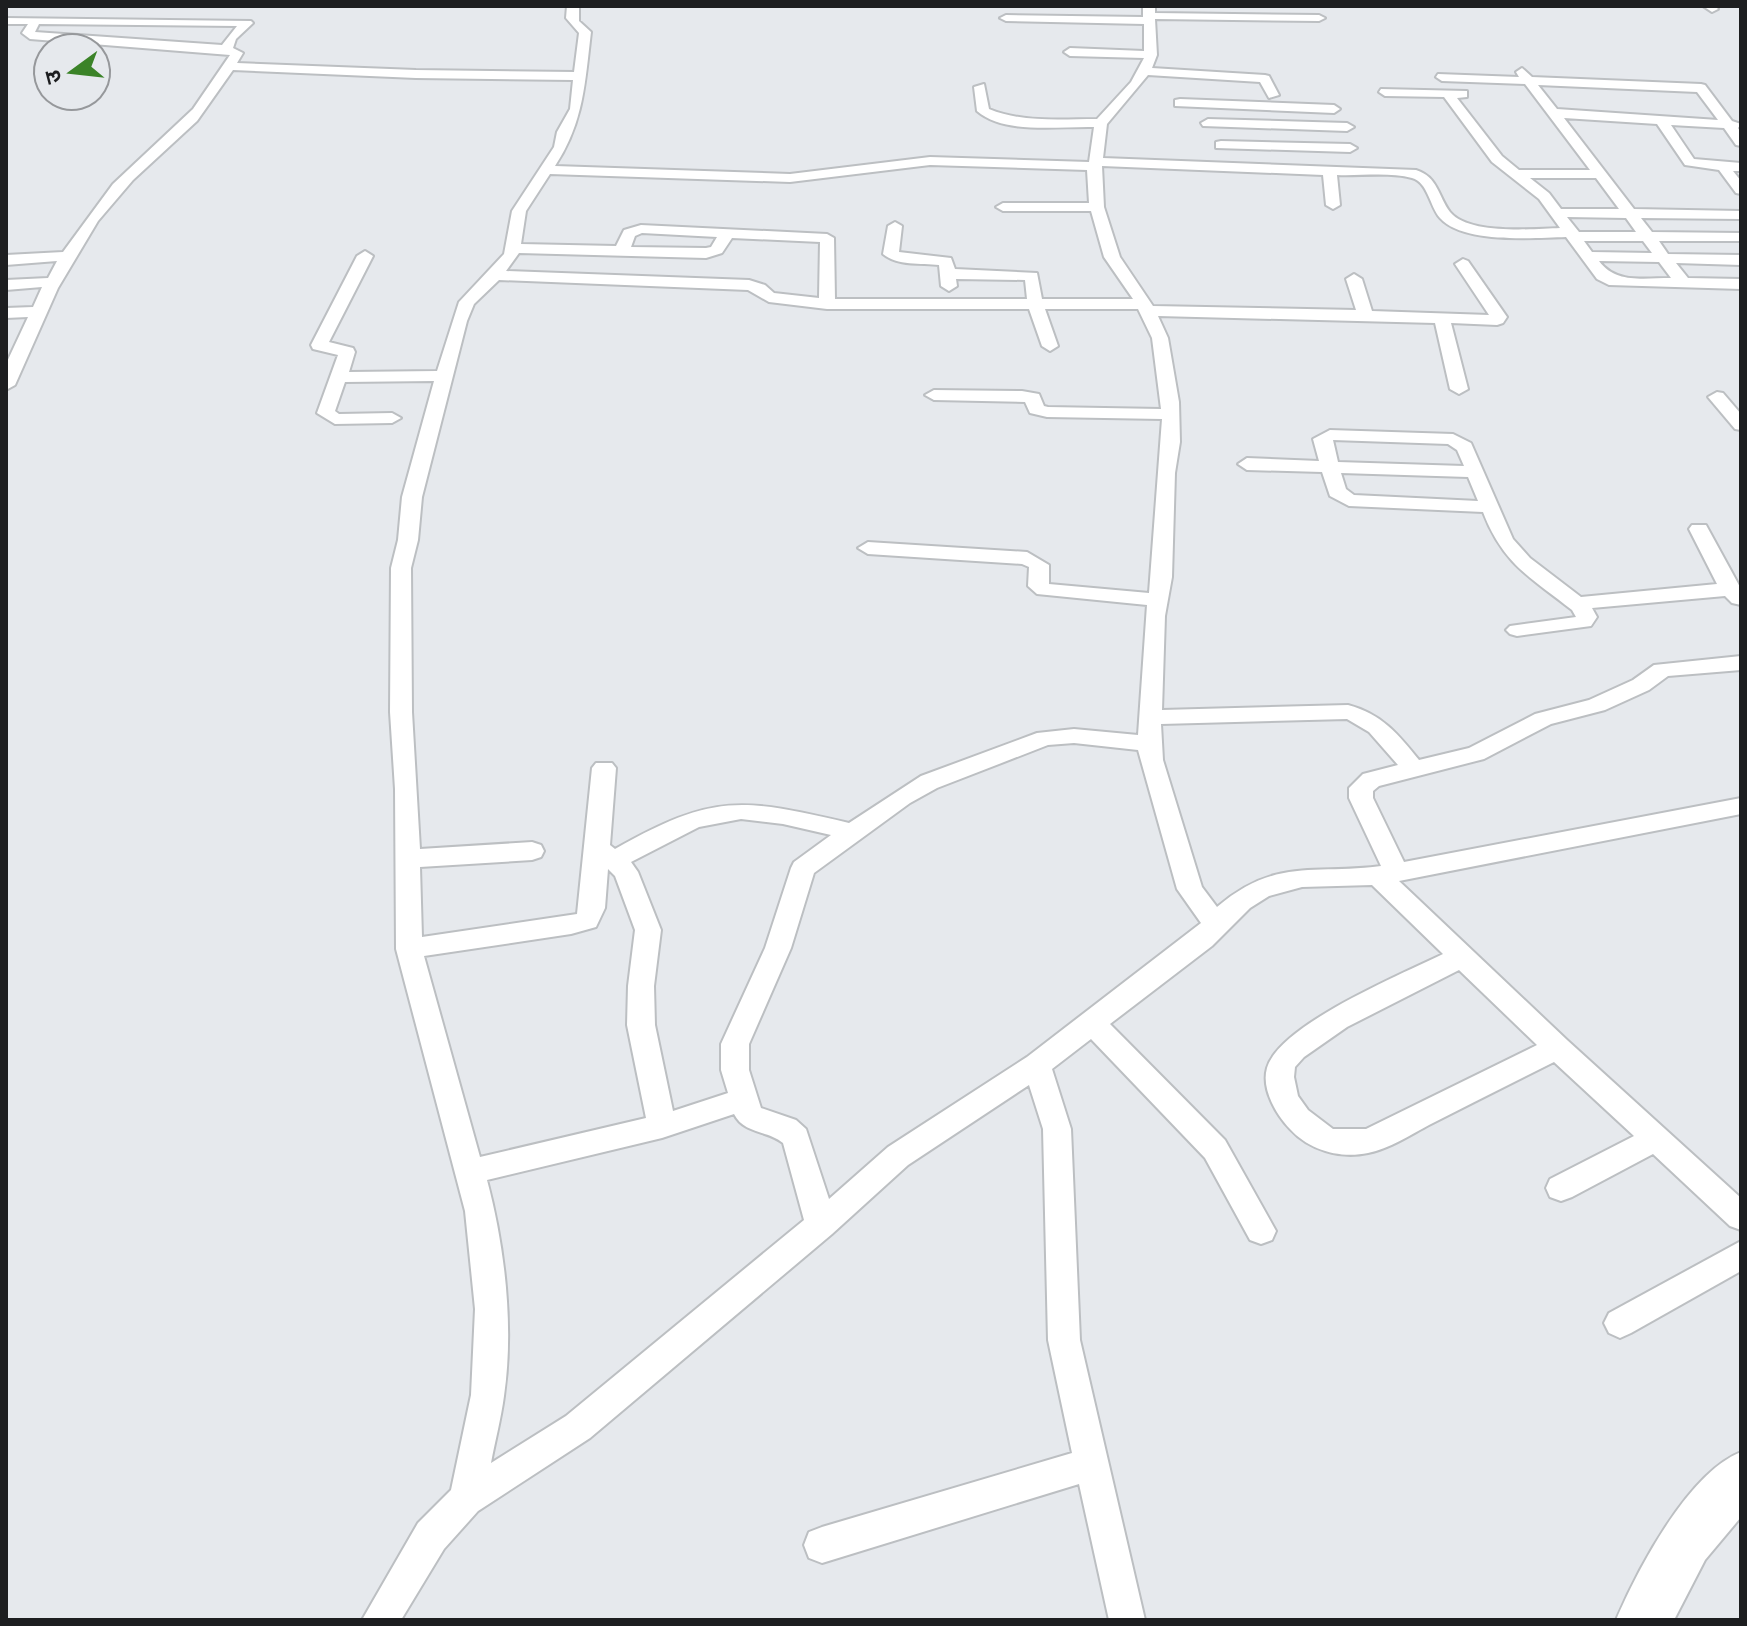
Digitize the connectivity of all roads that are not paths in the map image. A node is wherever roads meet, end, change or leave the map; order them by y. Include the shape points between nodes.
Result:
1 (573, 6) edge
2 (76, 8) dead end
3 (185, 9) dead end
4 (1149, 14) edge
5 (1006, 18) dead end
6 (1319, 18) dead end
7 (6, 21) edge
8 (36, 21) junction
9 (55, 21) junction
10 (175, 21) junction
11 (227, 48) junction
12 (1070, 52) dead end
13 (1147, 63) junction
14 (227, 66) junction
15 (581, 76) junction
16 (1230, 76) junction
17 (1442, 77) dead end
18 (1528, 86) junction
19 (980, 87) dead end
20 (1385, 92) dead end
21 (1447, 93) junction
22 (1235, 94) dead end
23 (1478, 94) dead end
24 (1273, 95) dead end
25 (1696, 102) dead end
26 (1180, 103) dead end
27 (1712, 103) junction
28 (1255, 107) junction
29 (1334, 109) dead end
30 (1552, 113) junction
31 (1660, 119) junction
32 (1101, 123) junction
33 (1208, 123) dead end
34 (1258, 124) junction
35 (1734, 124) edge
36 (1347, 127) dead end
37 (1741, 142) edge
38 (1221, 145) dead end
39 (1262, 145) junction
40 (1350, 148) dead end
41 (980, 163) junction
42 (1096, 164) junction
43 (1723, 167) junction
44 (1741, 167) edge
45 (1269, 169) junction
46 (547, 170) junction
47 (1330, 172) junction
48 (918, 174) dead end
49 (1517, 174) junction
50 (1598, 174) junction
51 (1741, 190) edge
52 (1333, 205) dead end
53 (1003, 207) dead end
54 (1097, 207) junction
55 (1558, 213) junction
56 (1628, 213) junction
57 (1741, 215) edge
58 (895, 226) dead end
59 (728, 232) junction
60 (1574, 234) junction
61 (1645, 235) junction
62 (1741, 237) edge
63 (512, 248) junction
64 (622, 251) junction
65 (682, 253) junction
66 (70, 256) junction
67 (365, 256) dead end
68 (1589, 256) junction
69 (1662, 258) junction
70 (6, 260) edge
71 (1741, 260) edge
72 (1463, 264) dead end
73 (949, 274) junction
74 (491, 275) junction
75 (1354, 279) dead end
76 (54, 282) junction
77 (670, 282) junction
78 (1683, 283) junction
79 (1741, 284) edge
80 (6, 285) edge
81 (827, 304) junction
82 (1035, 304) junction
83 (950, 305) junction
84 (1145, 307) junction
85 (39, 311) junction
86 (6, 313) edge
87 (1365, 314) junction
88 (1442, 320) junction
89 (26, 339) junction
90 (6, 340) edge
91 (1050, 346) dead end
92 (8, 375) edge
93 (443, 376) junction
94 (339, 377) junction
95 (1459, 389) dead end
96 (934, 395) dead end
97 (1717, 397) dead end
98 (1168, 414) junction
99 (392, 418) dead end
100 (1741, 425) edge
101 (1247, 464) dead end
102 (1330, 467) junction
103 (1475, 472) junction
104 (1488, 507) junction
105 (1699, 529) dead end
106 (868, 548) dead end
107 (1736, 595) edge
108 (1157, 600) junction
109 (1580, 606) junction
110 (1517, 630) dead end
111 (1741, 663) edge
112 (1152, 717) junction
113 (1149, 744) junction
114 (604, 768) dead end
115 (1414, 769) junction
116 (1741, 806) edge
117 (852, 832) junction
118 (532, 851) dead end
119 (606, 854) junction
120 (407, 859) junction
121 (1387, 874) junction
122 (1215, 923) junction
123 (409, 949) junction
124 (1463, 956) junction
125 (1092, 1023) junction
126 (1557, 1048) junction
127 (1037, 1065) junction
128 (745, 1099) junction
129 (662, 1126) junction
130 (1655, 1139) junction
131 (470, 1172) junction
132 (1561, 1188) dead end
133 (1741, 1217) edge
134 (821, 1225) junction
135 (1261, 1231) dead end
136 (1741, 1255) edge
137 (1620, 1323) dead end
138 (1091, 1464) junction
139 (1741, 1477) edge
140 (466, 1499) junction
141 (822, 1545) dead end
142 (380, 1620) edge
143 (1127, 1620) edge
144 (1644, 1620) edge

1 - 15 street via 573,24 585,32
2 - 9 street
3 - 10 street
4 - 5 street
4 - 6 street
4 - 13 street
7 - 8 street
8 - 9 street
8 - 11 street via 28,35
9 - 10 street
10 - 11 street via 246,22
11 - 14 street via 237,55
12 - 13 street
13 - 16 street
13 - 32 street via 1136,84
14 - 15 street
14 - 66 street via 191,119 105,201
15 - 46 street via 571,121
16 - 22 street
16 - 24 street via 1265,79
17 - 18 street
18 - 27 street via 1690,86 1705,90
18 - 30 street
19 - 32 street via 988,114
20 - 21 street
21 - 23 street
21 - 49 street via 1492,153
25 - 27 street
26 - 28 street
27 - 35 street
28 - 29 street
28 - 34 street
30 - 31 street
30 - 50 street
31 - 35 street
31 - 43 street via 1690,162
32 - 42 street
33 - 34 street
34 - 36 street
34 - 39 street
35 - 37 street
38 - 39 street
39 - 40 street
39 - 45 street
41 - 42 street
41 - 46 street via 917,162 790,178
41 - 48 street via 973,176
42 - 45 street
42 - 54 street
43 - 44 street
43 - 51 street
45 - 47 street
46 - 63 street via 519,211
47 - 52 street
47 - 60 street via 1422,176 1445,216 1471,228
49 - 50 street
49 - 55 street via 1552,196
50 - 56 street via 1609,197
53 - 54 street
54 - 84 street via 1112,257
55 - 56 street
55 - 60 street
56 - 57 street
56 - 61 street
58 - 73 street via 893,256 946,261
59 - 64 street via 633,230
59 - 65 street via 714,252
59 - 81 street via 827,238
60 - 61 street
60 - 68 street
61 - 62 street
61 - 69 street
63 - 64 street
63 - 74 street
64 - 65 street
65 - 77 street
66 - 70 street
66 - 76 street
67 - 94 street via 319,345 347,352
68 - 69 street
68 - 78 street via 1609,281
69 - 71 street
69 - 78 street
72 - 88 street via 1499,317
73 - 82 street via 1032,276
73 - 83 street
74 - 77 street
74 - 93 street via 467,302
75 - 87 street
76 - 80 street
76 - 85 street
77 - 81 street via 749,285 769,297
78 - 79 street
81 - 83 street
82 - 83 street
82 - 84 street
82 - 91 street
84 - 87 street
84 - 98 street via 1160,338
85 - 86 street
85 - 89 street
87 - 88 street
88 - 95 street
89 - 90 street
89 - 92 street
93 - 94 street
93 - 120 street via 412,497 401,568
94 - 99 street via 327,416
96 - 98 street via 1022,396 1033,398 1036,409 1047,412
97 - 100 street
98 - 108 street via 1171,442
101 - 102 street
102 - 103 street
102 - 103 street via 1324,436 1442,438 1465,447
102 - 104 street via 1337,492 1359,503
103 - 104 street
104 - 109 street via 1513,553
105 - 107 street
106 - 108 street via 1027,558 1039,565 1038,586 1044,590
107 - 109 street
108 - 112 street
109 - 110 street via 1587,617 1584,622
111 - 115 street via 1662,670 1597,705 1543,719 1476,754
112 - 113 street
112 - 115 street via 1361,714 1376,723
113 - 117 street via 1045,738 929,782
113 - 122 street via 1190,889
114 - 119 street
115 - 121 street via 1371,780 1361,788
116 - 121 street
117 - 119 street via 730,812
117 - 128 street via 809,861 800,874 778,948 735,1044 735,1070
118 - 120 street
119 - 123 street via 591,915 581,923
119 - 129 street via 626,872 648,930 641,1025
120 - 123 street
121 - 122 street via 1307,875 1248,894
121 - 124 street
122 - 125 street via 1203,939
123 - 131 street
124 - 126 street
124 - 126 street via 1310,1035 1283,1062 1279,1083 1291,1110 1307,1128 1329,1142 1370,1141
125 - 127 street
125 - 135 street via 1215,1149
126 - 130 street
127 - 134 street via 898,1156
127 - 138 street via 1057,1129 1064,1340
128 - 129 street
128 - 134 street via 755,1120 786,1128 796,1138
129 - 131 street
130 - 132 street
130 - 133 street
131 - 140 street via 491,1309 488,1395
134 - 140 street via 578,1427
136 - 137 street
138 - 141 street
138 - 143 street
139 - 144 street via 1686,1541
140 - 142 street via 431,1536

